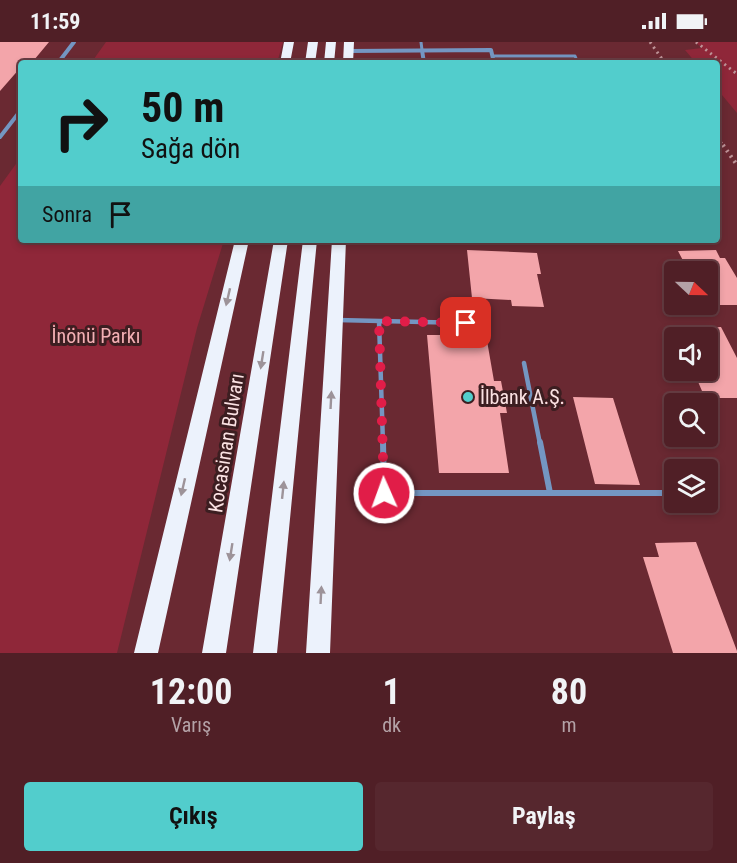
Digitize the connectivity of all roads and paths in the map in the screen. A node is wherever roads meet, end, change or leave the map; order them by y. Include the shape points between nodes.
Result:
1 (74, 42) edge
2 (289, 42) edge
3 (313, 42) edge
4 (331, 42) edge
5 (421, 42) edge
6 (443, 42) edge
7 (349, 46) edge
8 (422, 50) junction
9 (444, 50) junction
10 (493, 56) junction
11 (528, 56) junction
12 (60, 60) edge
13 (286, 60) edge
14 (310, 60) edge
15 (329, 60) edge
16 (424, 60) edge
17 (494, 60) edge
18 (530, 60) edge
19 (577, 60) edge
20 (18, 114) edge
21 (0, 137) edge
22 (241, 243) edge
23 (269, 243) edge
24 (281, 243) edge
25 (310, 243) edge
26 (318, 243) edge
27 (339, 243) edge
28 (302, 317) junction
29 (268, 319) junction
30 (335, 320) junction
31 (379, 321) junction
32 (466, 323) dead end
33 (524, 363) dead end
34 (550, 493) junction
35 (664, 493) edge
36 (146, 653) edge
37 (214, 653) edge
38 (265, 653) edge
39 (318, 653) edge

1 - 12 street
2 - 13 highway
3 - 14 highway
4 - 15 highway
5 - 8 lane
6 - 9 street
7 - 8 street
8 - 9 street
8 - 16 street
9 - 10 street via 491,50
10 - 11 lane
10 - 17 street
11 - 18 lane
11 - 19 lane via 575,56
20 - 21 street
22 -> 36 highway
23 - 29 highway
24 - 29 highway, Kocasinan Bulvarı
25 - 28 highway
26 - 28 highway
27 - 30 highway
38 -> 28 highway
29 -> 37 highway, Kocasinan Bulvarı
30 - 31 lane
39 -> 30 highway
31 - 32 lane
31 - 34 lane via 384,493
33 - 34 lane
34 - 35 lane

